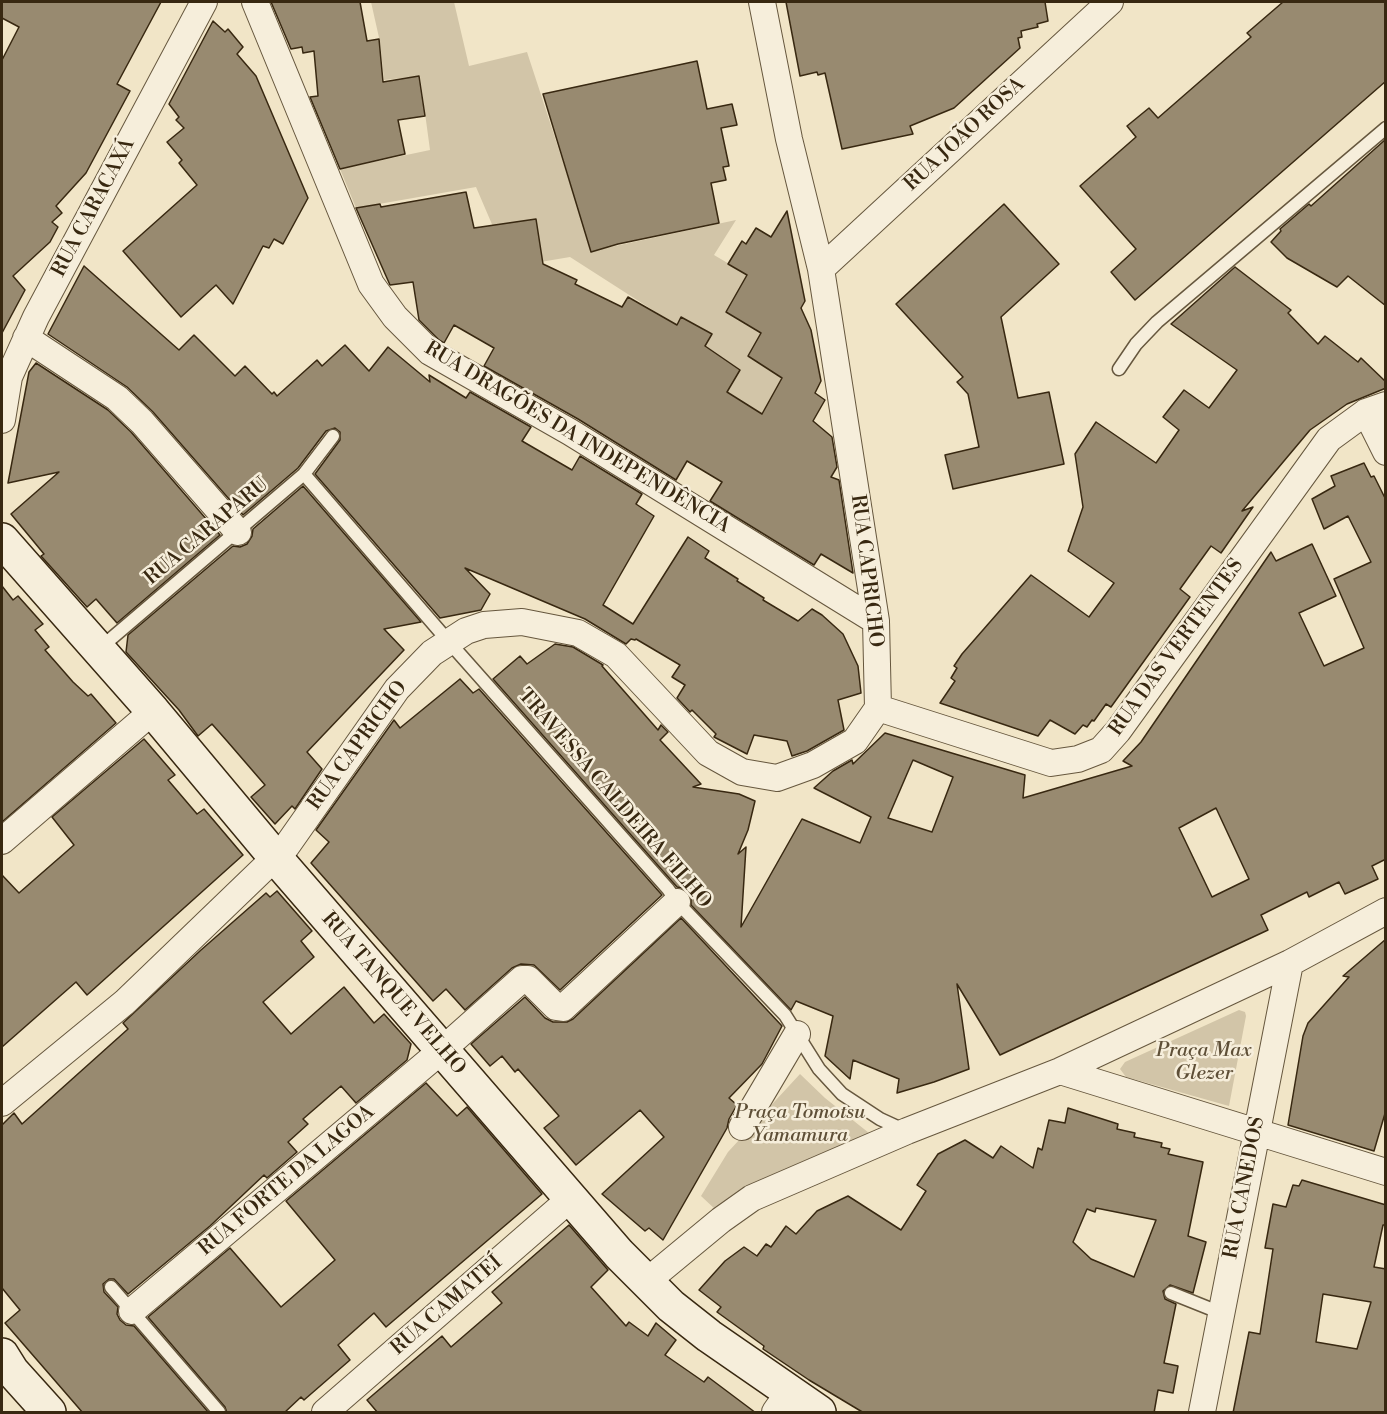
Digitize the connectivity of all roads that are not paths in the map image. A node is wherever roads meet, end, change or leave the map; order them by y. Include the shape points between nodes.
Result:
1 (204, 2) edge
2 (255, 2) edge
3 (762, 2) edge
4 (1110, 2) edge
5 (1386, 128) edge
6 (820, 269) junction
7 (26, 338) junction
8 (1119, 369) dead end
9 (1376, 409) edge
10 (2, 420) edge
11 (333, 436) dead end
12 (1386, 452) edge
13 (304, 474) junction
14 (238, 532) junction
15 (2, 540) edge
16 (876, 621) junction
17 (449, 642) junction
18 (99, 649) junction
19 (878, 708) junction
20 (153, 711) junction
21 (2, 841) edge
22 (275, 857) junction
23 (677, 902) junction
24 (1386, 911) edge
25 (1290, 963) junction
26 (797, 1034) junction
27 (441, 1051) junction
28 (1060, 1071) junction
29 (2, 1103) edge
30 (742, 1127) dead end
31 (907, 1131) junction
32 (1257, 1131) junction
33 (1386, 1172) edge
34 (570, 1199) junction
35 (646, 1282) junction
36 (111, 1287) dead end
37 (1171, 1293) dead end
38 (132, 1311) junction
39 (1221, 1313) junction
40 (5, 1363) edge
41 (782, 1402) edge
42 (49, 1413) edge
43 (219, 1413) edge
44 (325, 1413) edge
45 (819, 1413) edge
46 (1202, 1413) edge

1 - 7 street, RUA CARACAXÁ
2 - 16 street, RUA DRAGÕES DA INDEPENDÊNCIA via 371,284 395,317 430,352 570,432
3 - 6 street, RUA CAPRICHO
4 - 6 street, RUA JOÃO ROSA
5 - 8 lane via 1157,322
6 - 16 street, RUA CAPRICHO
7 - 10 street, RUA CARACAXÁ via 9,377
7 - 14 street via 117,398
9 - 12 street
9 - 19 street, RUA DAS VERTENTES via 1329,439 1101,750 1051,763
11 - 13 lane, RUA CARAPARU
13 - 14 lane, RUA CARAPARU
13 - 17 lane, TRAVESSA CALDEIRA FILHO
14 - 18 lane, RUA CARAPARU
15 - 18 street, RUA TANQUE VELHO
16 - 19 street, RUA CAPRICHO
17 - 19 street, RUA CAPRICHO via 484,625 522,622 578,633 616,655 708,753 742,772 777,778 813,765 855,741
17 - 22 street, RUA CAPRICHO via 432,652 397,689 286,847
17 - 23 lane, TRAVESSA CALDEIRA FILHO
18 - 20 street, RUA TANQUE VELHO
20 - 21 street
20 - 22 street, RUA TANQUE VELHO
22 - 27 street, RUA TANQUE VELHO
22 - 29 street, RUA CAPRICHO via 124,1002
23 - 26 lane, TRAVESSA CALDEIRA FILHO via 785,1015
23 - 27 street, RUA FORTE DA LAGOA via 563,1008 556,1007 528,979 522,979
24 - 25 street
25 - 28 street
25 - 32 street, RUA CANEDOS
26 - 30 street
26 - 31 lane, TRAVESSA CALDEIRA FILHO via 819,1069 842,1094
27 - 34 street, RUA TANQUE VELHO
27 - 38 street, RUA FORTE DA LAGOA
28 - 31 street
28 - 32 street
31 - 35 street via 752,1198
32 - 33 street
32 - 39 street, RUA CANEDOS
34 - 35 street, RUA TANQUE VELHO
34 - 44 street, RUA CAMATEÍ
35 - 41 street, RUA TANQUE VELHO
36 - 38 lane
37 - 39 lane
38 - 43 lane
39 - 46 street, RUA CANEDOS
40 - 42 street
41 - 45 street, RUA TANQUE VELHO

